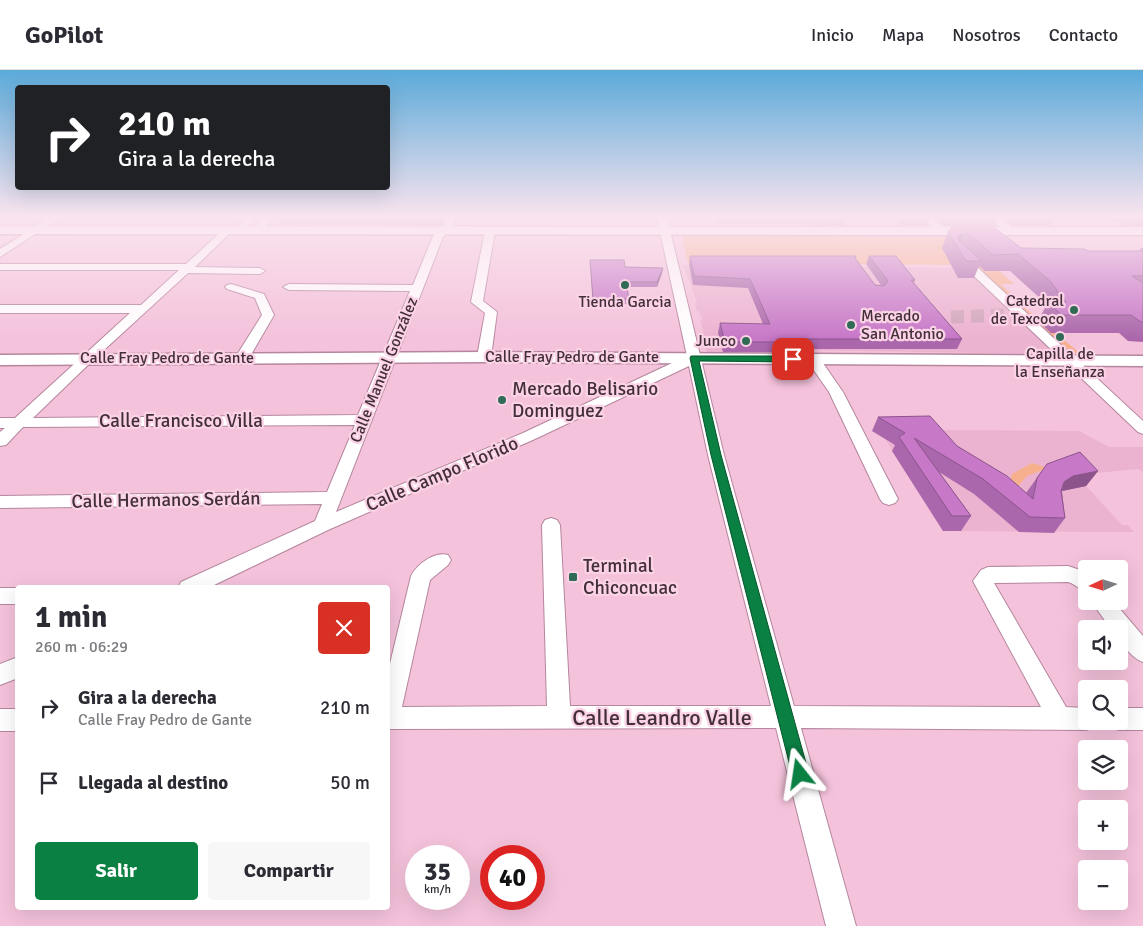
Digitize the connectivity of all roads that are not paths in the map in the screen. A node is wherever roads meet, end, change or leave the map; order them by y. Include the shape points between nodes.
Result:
1 (196, 258) edge
2 (429, 258) edge
3 (485, 258) edge
4 (672, 258) edge
5 (961, 258) edge
6 (0, 267) edge
7 (184, 268) junction
8 (260, 271) dead end
9 (231, 287) dead end
10 (289, 287) dead end
11 (417, 288) junction
12 (0, 309) edge
13 (138, 311) junction
14 (1020, 314) junction
15 (1004, 315) tunnel mouth
16 (389, 357) junction
17 (484, 357) junction
18 (242, 358) junction
19 (694, 358) junction
20 (86, 359) junction
21 (818, 359) junction
22 (0, 360) edge
23 (1075, 361) junction
24 (1143, 361) edge
25 (1143, 417) edge
26 (363, 420) junction
27 (0, 422) edge
28 (20, 422) junction
29 (1143, 429) edge
30 (0, 441) edge
31 (333, 498) junction
32 (889, 499) dead end
33 (0, 502) edge
34 (322, 525) junction
35 (551, 525) dead end
36 (441, 560) dead end
37 (1078, 577) edge
38 (194, 585) edge
39 (0, 596) edge
40 (15, 596) edge
41 (1108, 610) edge
42 (1143, 652) edge
43 (15, 668) edge
44 (0, 675) edge
45 (390, 709) edge
46 (786, 717) junction
47 (390, 718) edge
48 (559, 718) junction
49 (1060, 718) junction
50 (1078, 719) edge
51 (0, 720) edge
52 (15, 720) edge
53 (840, 926) edge

1 - 7 street
2 - 11 street, Calle Manuel González
3 - 17 street via 477,302 491,312
4 - 19 street
5 - 14 street
6 - 7 street
7 - 8 street
7 - 13 street
9 - 18 street via 260,296 268,315
10 - 11 street
11 - 16 street, Calle Manuel González
12 - 13 street
13 - 20 street
14 - 15 street
14 - 23 street
16 - 17 main road, Calle Fray Pedro de Gante
16 - 18 main road, Calle Fray Pedro de Gante
16 - 26 street, Calle Manuel González
17 - 19 main road, Calle Fray Pedro de Gante
18 - 20 main road, Calle Fray Pedro de Gante
19 - 21 main road, Calle Fray Pedro de Gante
19 - 34 street, Calle Campo Florido via 529,436
19 - 46 street via 716,455
20 - 22 main road, Calle Fray Pedro de Gante
20 - 28 street
21 - 23 main road, Calle Fray Pedro de Gante
21 - 32 street
23 - 24 main road, Calle Fray Pedro de Gante
23 - 25 street
23 - 29 street
26 - 28 street, Calle Francisco Villa
26 - 31 street, Calle Manuel González
27 - 28 street, Calle Francisco Villa
28 - 30 street
31 - 33 street, Calle Hermanos Serdán
31 - 34 street, Calle Manuel González
34 - 38 street, Calle Campo Florido
35 - 48 street
36 - 45 street via 421,576
37 - 49 street via 1068,574 988,575 983,581
39 - 40 street
41 - 42 street
43 - 44 street
46 - 48 street, Calle Leandro Valle
46 - 49 street, Calle Leandro Valle
46 - 53 street
47 - 48 street, Calle Leandro Valle
49 - 50 street, Calle Leandro Valle
51 - 52 street

